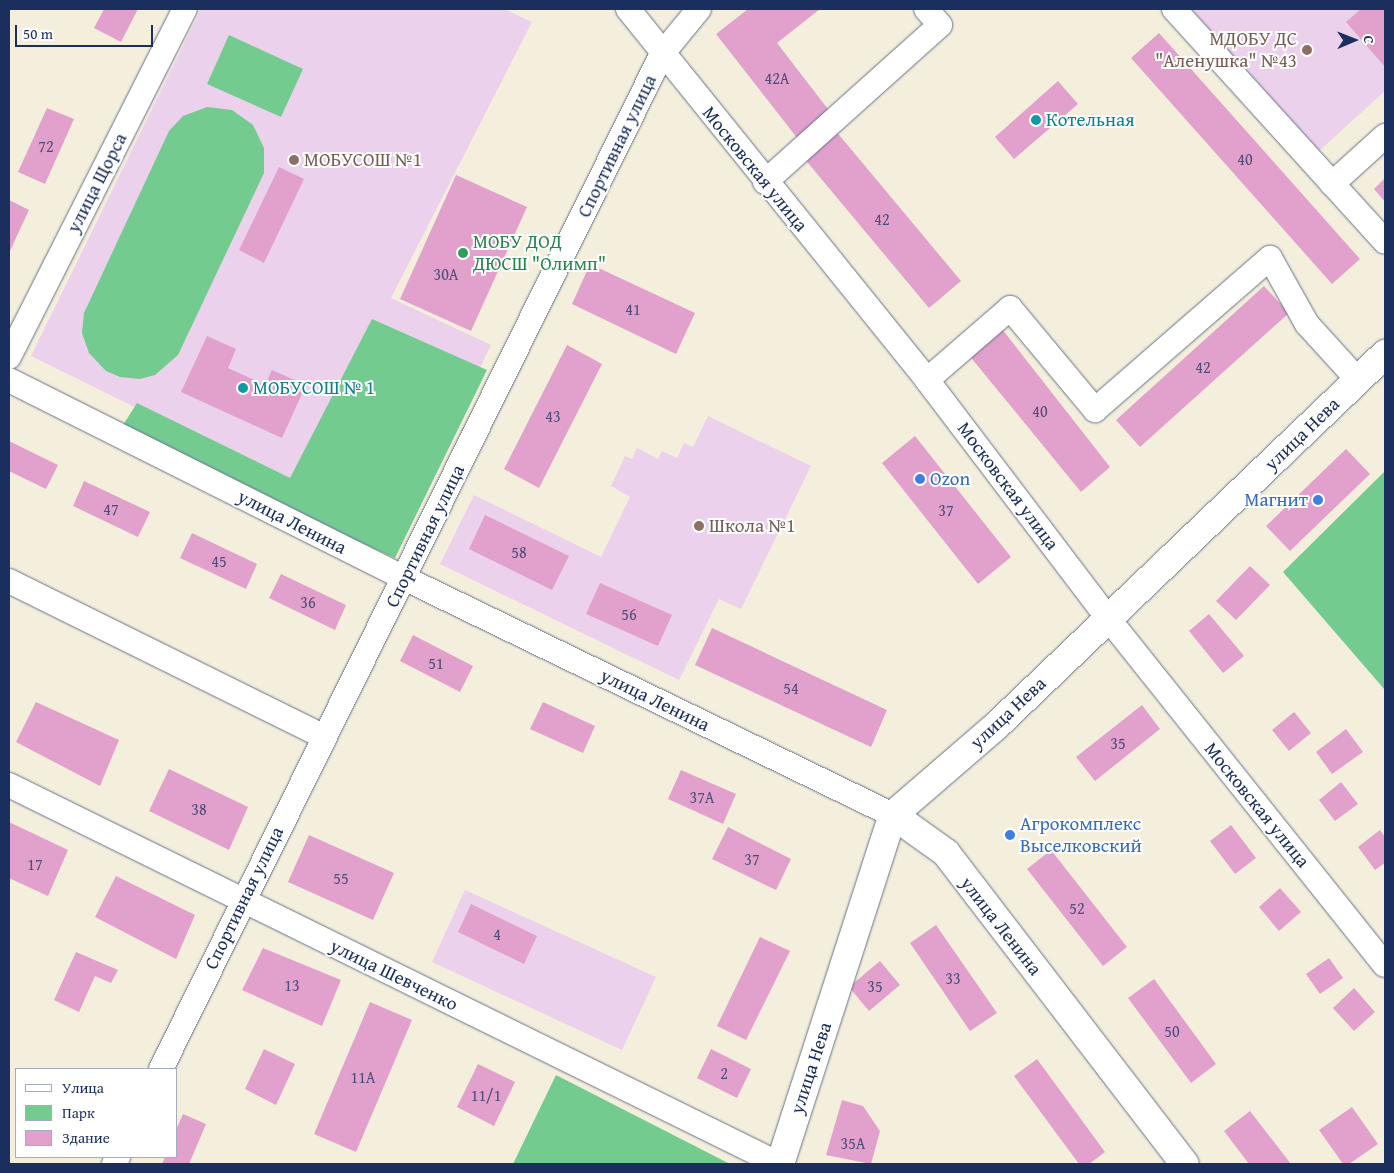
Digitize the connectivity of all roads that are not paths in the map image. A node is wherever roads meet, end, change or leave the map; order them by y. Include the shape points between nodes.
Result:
1 (185, 9) edge
2 (628, 9) edge
3 (699, 9) edge
4 (926, 9) edge
5 (1174, 9) edge
6 (662, 54) junction
7 (1385, 136) edge
8 (765, 182) junction
9 (1332, 184) junction
10 (1385, 242) edge
11 (1385, 354) edge
12 (9, 357) edge
13 (9, 380) edge
14 (927, 380) junction
15 (1358, 380) junction
16 (404, 578) junction
17 (9, 581) edge
18 (1107, 617) junction
19 (324, 738) junction
20 (9, 785) edge
21 (893, 816) junction
22 (243, 900) junction
23 (1385, 966) edge
24 (161, 1068) edge
25 (780, 1164) edge
26 (1185, 1164) edge

1 - 12 street, улица Щорса
2 - 6 street, Московская улица
3 - 6 street, Спортивная улица
4 - 8 street via 940,25
5 - 9 street
6 - 8 street, Московская улица
6 - 16 street, Спортивная улица
7 - 9 street
8 - 14 street, Московская улица
9 - 10 street
11 - 15 main road, улица Нева
13 - 16 street, улица Ленина
14 - 15 street via 1010,308 1095,410 1270,258 1307,324
14 - 18 street, Московская улица
15 - 18 main road, улица Нева
16 - 19 street, Спортивная улица
16 - 21 street, улица Ленина
17 - 19 street
18 - 21 main road, улица Нева via 995,727
18 - 23 street, Московская улица
19 - 22 street, Спортивная улица
20 - 22 street, улица Шевченко
21 - 25 main road, улица Нева
21 - 26 main road, улица Ленина via 946,853
22 - 24 street, Спортивная улица
22 - 25 street, улица Шевченко

